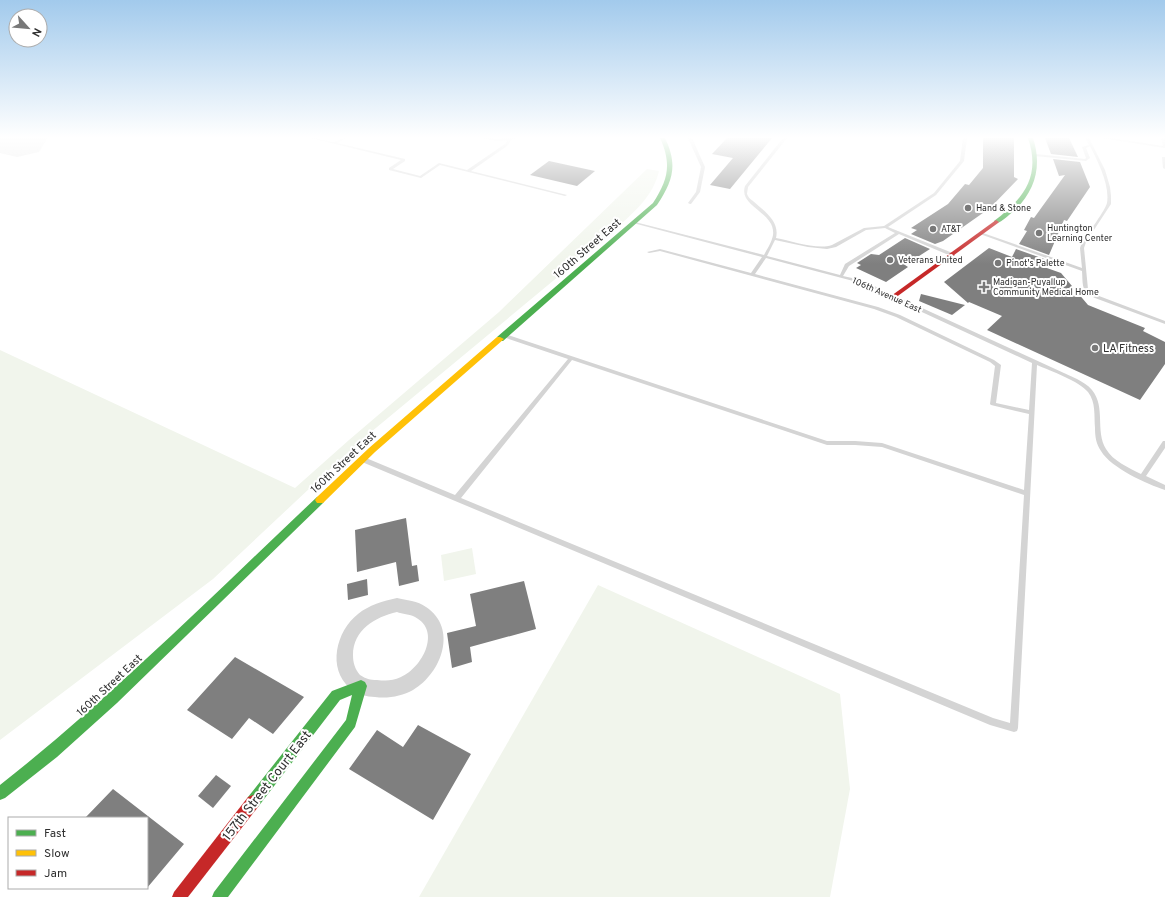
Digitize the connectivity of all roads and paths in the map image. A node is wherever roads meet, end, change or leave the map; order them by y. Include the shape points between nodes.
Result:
1 (505, 180) edge
2 (669, 180) edge
3 (700, 180) edge
4 (752, 180) edge
5 (947, 180) edge
6 (1033, 180) edge
7 (1106, 180) edge
8 (565, 194) dead end
9 (690, 203) dead end
10 (635, 223) junction
11 (885, 227) junction
12 (899, 232) junction
13 (982, 234) junction
14 (774, 239) junction
15 (649, 252) dead end
16 (953, 255) junction
17 (764, 256) junction
18 (1083, 270) junction
19 (752, 275) junction
20 (840, 276) junction
21 (893, 298) junction
22 (1165, 323) edge
23 (504, 336) junction
24 (571, 358) junction
25 (1035, 362) junction
26 (1032, 413) junction
27 (1165, 443) edge
28 (362, 460) junction
29 (1142, 476) junction
30 (1165, 488) edge
31 (1027, 493) junction
32 (456, 499) junction
33 (362, 686) junction
34 (0, 792) edge
35 (179, 897) edge
36 (219, 897) edge

1 - 8 lane
2 - 10 street, 160th Street East via 663,195
3 - 9 lane via 698,192
4 - 14 lane via 745,193 772,222 776,229
5 - 11 lane via 935,194
6 - 13 street via 1024,197
7 - 18 lane via 1109,204 1084,242
10 - 17 lane, 106th Avenue East
10 - 23 street, 160th Street East
11 - 12 lane
11 - 14 lane via 864,229 827,248
12 - 16 lane
12 - 20 lane via 847,265
13 - 16 street
13 - 18 lane
14 - 17 lane
15 - 19 lane via 660,250
16 - 21 street
17 - 19 lane
17 - 20 lane, 106th Avenue East
18 - 22 lane via 1088,293
19 - 26 lane via 876,308 912,322 992,361 998,365 993,404
20 - 21 lane, 106th Avenue East via 859,281
21 - 25 lane, 106th Avenue East
23 - 24 lane
23 - 28 street, 160th Street East
24 - 31 lane via 826,443 882,445
24 - 32 lane
25 - 26 lane
25 - 29 lane, 106th Avenue East via 1091,392 1103,451 1114,461
26 - 31 lane
27 - 29 lane
28 - 32 lane
28 - 34 street, 160th Street East via 113,699 52,752
29 - 30 lane
31 - 32 lane via 1014,728 993,722
33 - 33 street via 376,691 392,690 421,674 431,661 436,647 436,633 431,621 422,612 410,606 396,605 368,615 357,625 348,638 344,659 351,678
33 - 35 street, 157th Street Court East via 336,695
33 - 36 street via 351,723

